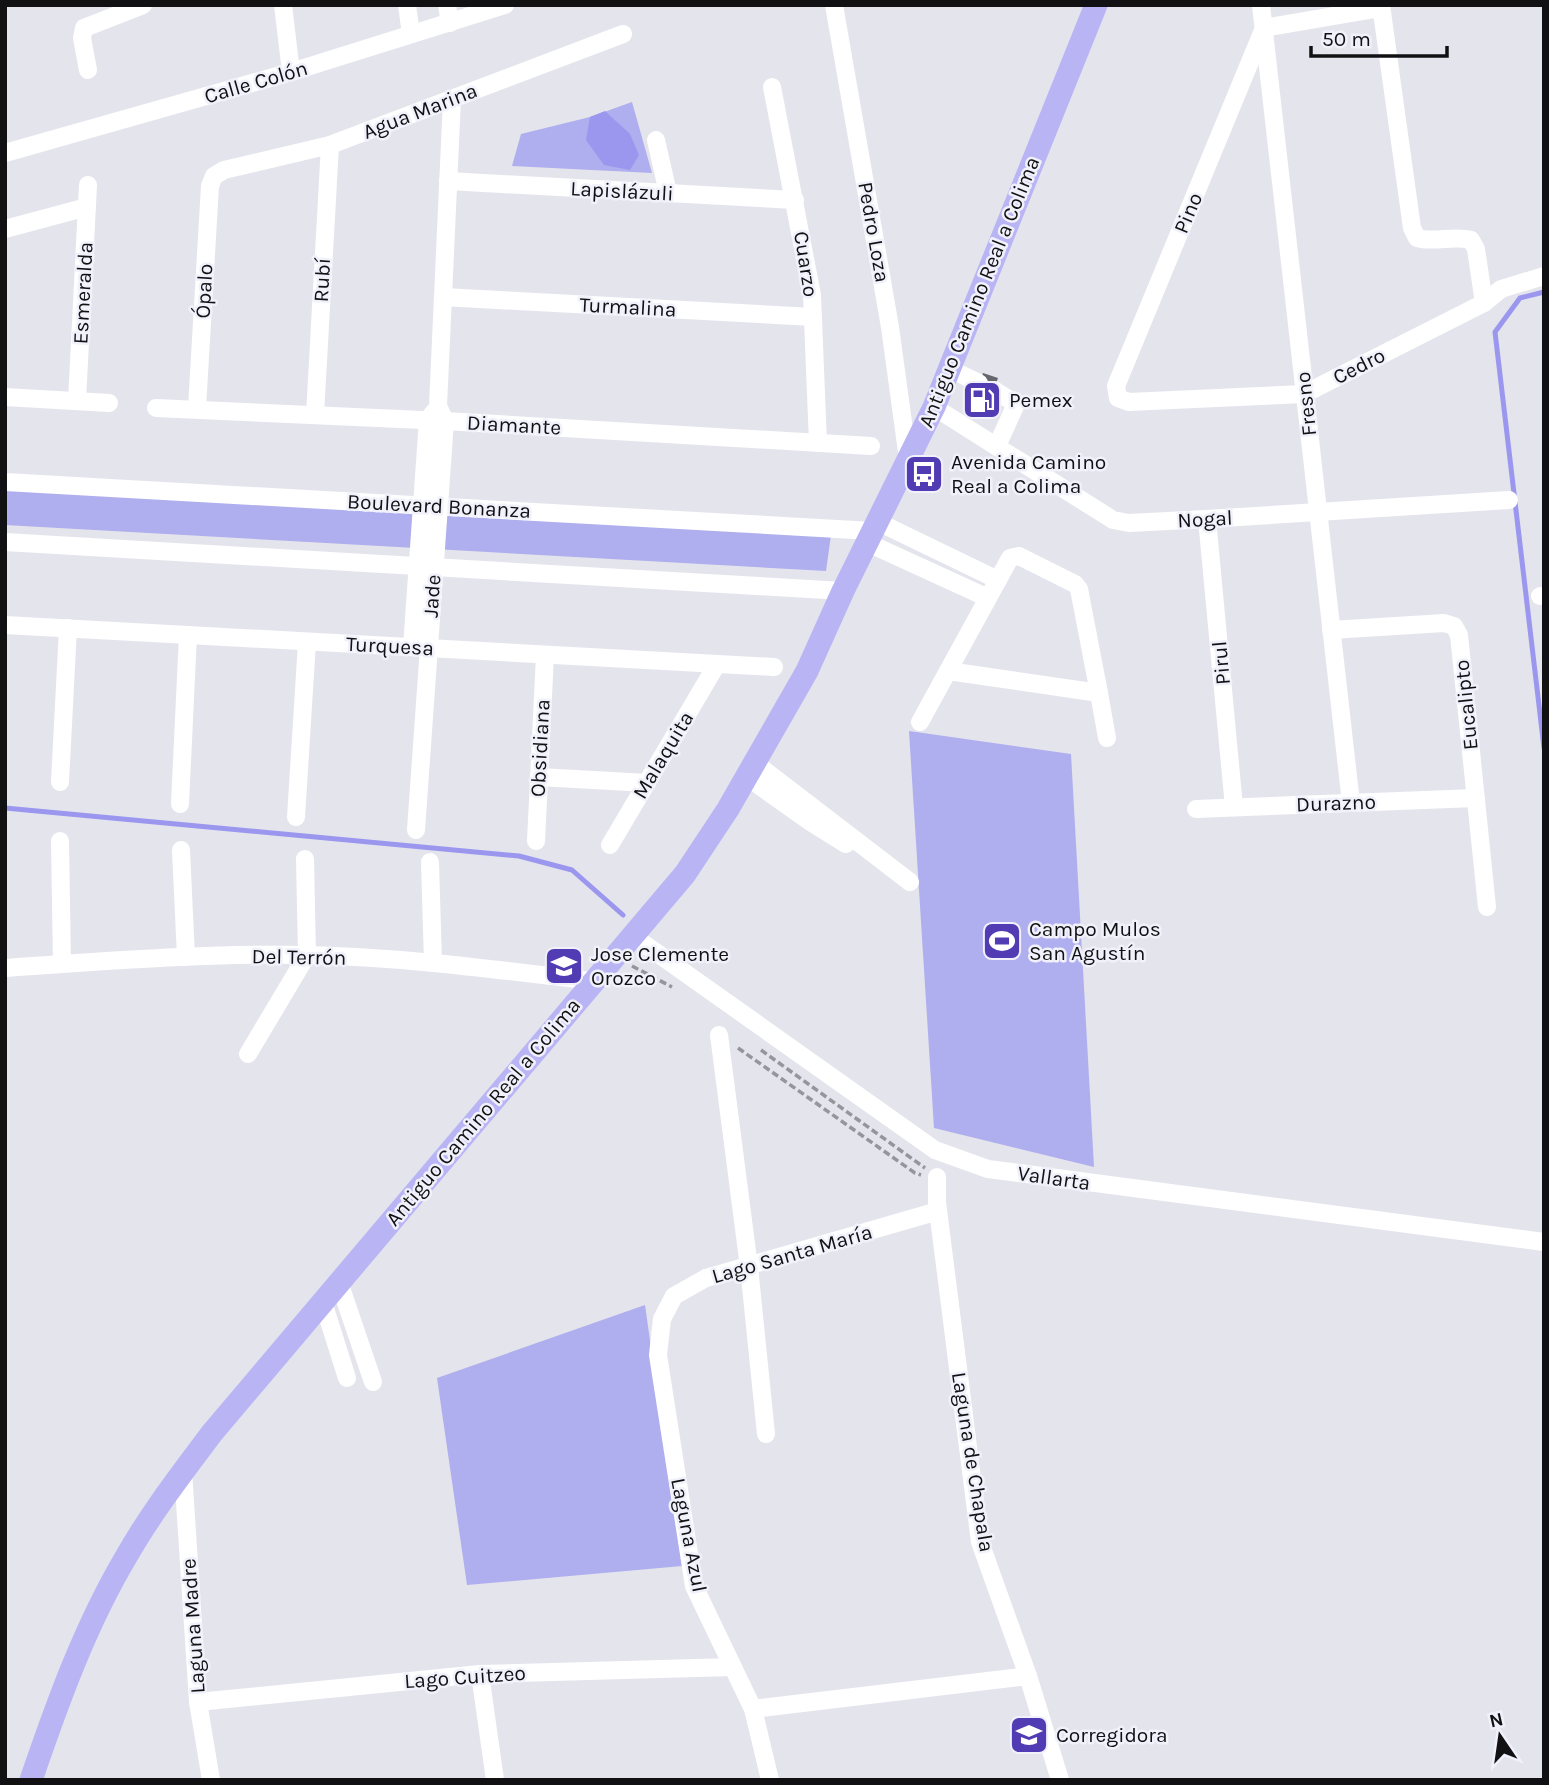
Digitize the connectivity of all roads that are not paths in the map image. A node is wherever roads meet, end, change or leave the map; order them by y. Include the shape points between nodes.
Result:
1 (143, 5) edge
2 (283, 5) edge
3 (407, 5) edge
4 (505, 5) edge
5 (834, 5) edge
6 (1096, 5) edge
7 (1261, 5) edge
8 (1381, 7) edge
9 (448, 14) edge
10 (1264, 28) junction
11 (411, 34) junction
12 (623, 34) dead end
13 (88, 70) dead end
14 (290, 72) junction
15 (772, 87) dead end
16 (452, 99) junction
17 (656, 140) dead end
18 (330, 145) junction
19 (5, 153) edge
20 (214, 176) joint
21 (449, 181) junction
22 (88, 185) dead end
23 (668, 193) junction
24 (795, 200) junction
25 (87, 207) junction
26 (5, 229) edge
27 (1544, 276) edge
28 (443, 297) junction
29 (1484, 303) junction
30 (813, 317) junction
31 (950, 369) junction
32 (1304, 394) junction
33 (5, 397) edge
34 (1118, 398) joint
35 (78, 401) junction
36 (109, 403) dead end
37 (934, 407) junction
38 (156, 408) dead end
39 (197, 408) junction
40 (315, 415) junction
41 (437, 416) junction
42 (818, 443) junction
43 (871, 446) dead end
44 (996, 446) junction
45 (908, 460) junction
46 (5, 482) edge
47 (1509, 500) dead end
48 (430, 505) junction
49 (1318, 511) junction
50 (1207, 519) junction
51 (873, 532) junction
52 (5, 542) edge
53 (425, 566) junction
54 (998, 580) junction
55 (843, 592) junction
56 (988, 598) junction
57 (5, 625) edge
58 (68, 628) junction
59 (1331, 630) junction
60 (188, 635) junction
61 (307, 642) junction
62 (420, 648) junction
63 (545, 655) junction
64 (717, 664) junction
65 (774, 667) dead end
66 (948, 671) junction
67 (1099, 693) junction
68 (920, 722) dead end
69 (1107, 738) dead end
70 (751, 770) junction
71 (539, 776) junction
72 (60, 782) dead end
73 (647, 783) junction
74 (1476, 798) junction
75 (1351, 803) junction
76 (180, 804) dead end
77 (1234, 807) junction
78 (1196, 809) dead end
79 (296, 817) dead end
80 (416, 830) dead end
81 (60, 841) dead end
82 (536, 841) dead end
83 (610, 845) dead end
84 (181, 850) dead end
85 (305, 859) dead end
86 (430, 862) dead end
87 (910, 882) dead end
88 (1487, 907) dead end
89 (633, 936) junction
90 (307, 955) junction
91 (186, 957) junction
92 (433, 963) junction
93 (62, 964) junction
94 (5, 968) edge
95 (593, 981) junction
96 (719, 1035) road end
97 (248, 1054) dead end
98 (937, 1177) road end
99 (938, 1211) junction
100 (1544, 1242) edge
101 (749, 1266) junction
102 (339, 1282) junction
103 (323, 1302) junction
104 (662, 1319) joint
105 (347, 1378) dead end
106 (373, 1382) dead end
107 (766, 1434) dead end
108 (183, 1471) junction
109 (733, 1667) junction
110 (480, 1674) junction
111 (1028, 1676) junction
112 (198, 1702) junction
113 (753, 1709) junction
114 (31, 1780) edge
115 (211, 1780) edge
116 (495, 1780) edge
117 (770, 1780) edge
118 (1060, 1780) edge

1 - 13 street via 84,28
2 - 14 street
3 - 11 street
4 - 9 street, Calle Colón
5 - 45 street, Pedro Loza via 890,327
6 - 31 main road, Antiguo Camino Real a Colima
7 - 10 street, Fresno
8 - 10 street
8 - 29 street via 1412,228 1417,237 1427,240 1471,240
9 - 11 street, Calle Colón
10 - 32 street, Fresno
10 - 34 street, Pino via 1116,386
11 - 14 street, Calle Colón
12 - 16 street, Agua Marina
14 - 19 street, Calle Colón
15 - 24 street, Cuarzo
16 - 18 street, Agua Marina
16 - 21 street, Jade
17 - 23 street
18 - 20 street, Agua Marina
18 - 40 street, Rubí
20 - 39 street, Ópalo
21 - 23 street, Lapislázuli
21 - 28 street, Jade
22 - 25 street, Esmeralda
23 - 24 street, Lapislázuli
24 - 30 street, Cuarzo
25 - 26 street
25 - 35 street, Esmeralda
27 - 29 street, Cedro via 1501,289
28 - 30 street, Turmalina
28 - 41 street, Jade
29 - 32 street, Cedro
30 - 42 street, Cuarzo
31 - 37 main road, Antiguo Camino Real a Colima
31 - 44 street via 1016,404
32 - 34 street, Cedro via 1129,402
32 - 49 street, Fresno
33 - 35 street
35 - 36 street
37 - 44 street, Nogal
37 - 45 main road, Antiguo Camino Real a Colima
38 - 39 street, Diamante
39 - 40 street, Diamante
40 - 41 street, Diamante
41 - 42 street, Diamante
41 - 48 street, Jade
42 - 43 street, Diamante
44 - 50 street, Nogal via 1113,520
45 - 51 main road, Antiguo Camino Real a Colima
46 - 48 street, Boulevard Bonanza
47 - 49 street, Nogal
48 - 51 street, Boulevard Bonanza
48 - 53 street, Jade
49 - 50 street, Nogal
49 - 59 street, Fresno
50 - 77 street, Pirul
51 - 54 street
51 - 55 main road, Antiguo Camino Real a Colima
51 - 56 street
52 - 53 street
53 - 55 street
53 - 62 street, Jade
54 - 56 street
54 - 67 street via 1010,558 1019,556 1075,584
55 - 70 main road, Antiguo Camino Real a Colima via 807,671
56 - 66 street
57 - 58 street, Turquesa
58 - 60 street, Turquesa
58 - 72 street
59 - 74 street, Eucalipto via 1454,626 1459,635
59 - 75 street, Fresno
60 - 61 street, Turquesa
60 - 76 street
61 - 62 street, Turquesa
61 - 79 street
62 - 63 street, Turquesa
62 - 80 street, Jade
63 - 64 street, Turquesa
63 - 71 street, Obsidiana
64 - 65 street, Turquesa
64 - 73 street, Malaquita
66 - 67 street
66 - 68 street
67 - 69 street
70 - 87 street via 843,844 855,839
70 - 89 main road, Antiguo Camino Real a Colima via 685,874
71 - 73 street
71 - 82 street, Obsidiana
73 - 83 street, Malaquita
74 - 75 street, Durazno
74 - 88 street, Eucalipto
75 - 77 street, Durazno
77 - 78 street, Durazno
81 - 93 street
84 - 91 street
85 - 90 street
86 - 92 street
89 - 95 main road, Antiguo Camino Real a Colima
89 - 100 street, Vallarta via 935,1150 988,1169
90 - 91 street, Del Terrón
90 - 92 street, Del Terrón
90 - 97 street
91 - 93 street, Del Terrón
92 - 95 street, Del Terrón
93 - 94 street, Del Terrón
95 - 102 main road, Antiguo Camino Real a Colima
96 - 101 street
98 - 99 street, Laguna de Chapala
99 - 101 street, Lago Santa María
99 - 111 street, Laguna de Chapala via 980,1542
101 - 104 street, Lago Santa María via 706,1278 674,1296
101 - 107 street
102 - 103 main road, Antiguo Camino Real a Colima
102 - 106 street
103 - 105 street
103 - 108 main road, Antiguo Camino Real a Colima
104 - 109 street, Laguna Azul via 658,1355 694,1586
108 - 112 street, Laguna Madre
108 - 114 main road, Antiguo Camino Real a Colima via 125,1558 96,1615 52,1717
109 - 110 street, Lago Cuitzeo
109 - 113 street, Laguna Azul
110 - 112 street, Lago Cuitzeo
110 - 116 street
111 - 113 street
111 - 118 street, Laguna de Chapala
112 - 115 street, Laguna Madre
113 - 117 street, Laguna Azul

